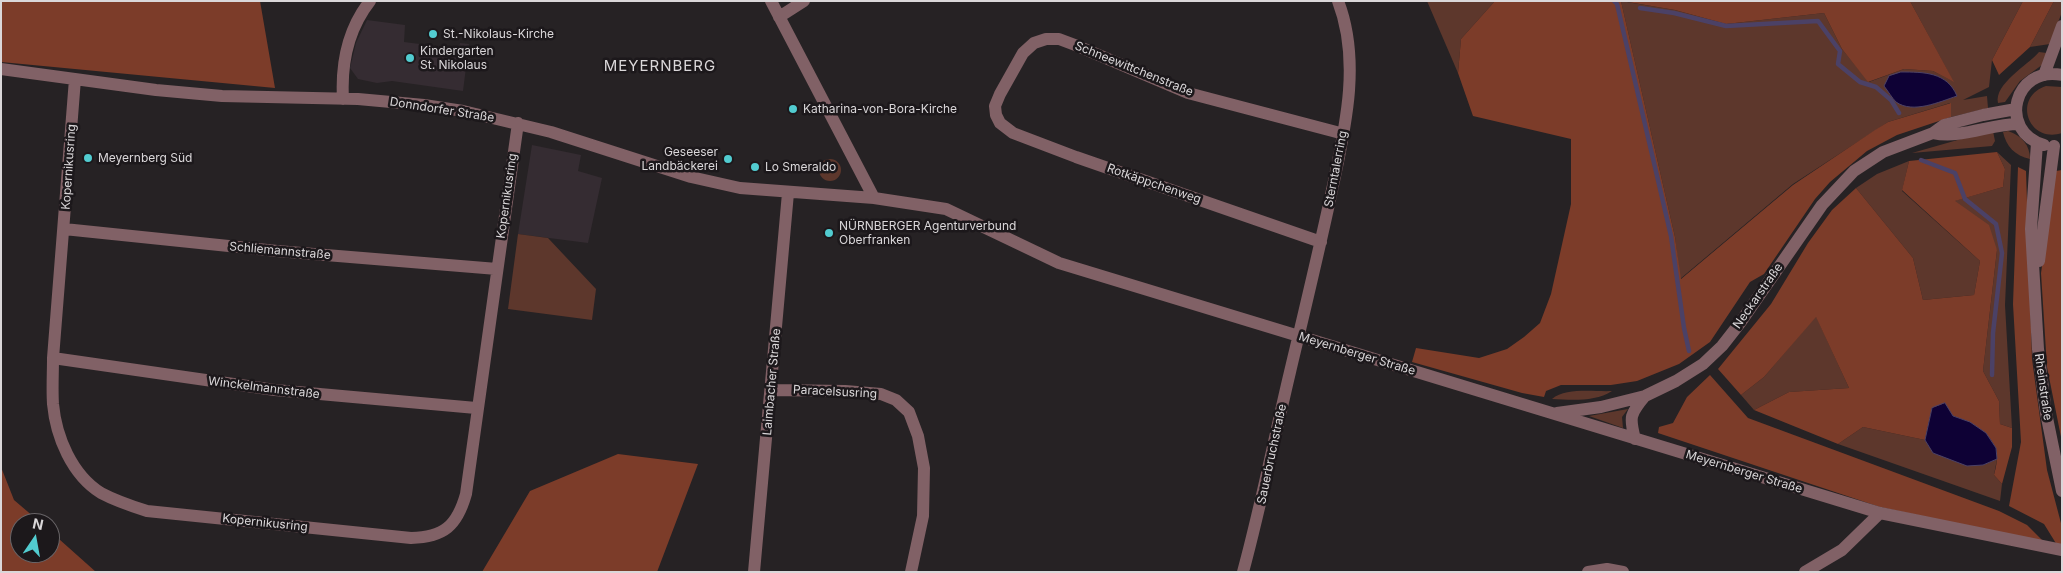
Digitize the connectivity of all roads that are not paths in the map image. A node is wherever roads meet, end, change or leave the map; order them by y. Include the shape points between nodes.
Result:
1 (370, 1) edge
2 (771, 1) edge
3 (804, 1) edge
4 (1338, 1) edge
5 (779, 17) junction
6 (2062, 26) edge
7 (1, 68) edge
8 (2044, 75) junction
9 (2062, 75) edge
10 (75, 79) junction
11 (343, 99) junction
12 (2016, 109) junction
13 (996, 114) joint
14 (518, 123) junction
15 (2019, 124) junction
16 (1933, 133) junction
17 (1344, 134) junction
18 (2037, 143) junction
19 (2058, 146) edge
20 (788, 192) junction
21 (874, 198) junction
22 (64, 229) junction
23 (1321, 242) junction
24 (497, 269) junction
25 (2034, 283) junction
26 (1299, 336) junction
27 (54, 358) junction
28 (771, 390) junction
29 (1645, 396) junction
30 (476, 408) junction
31 (1554, 413) junction
32 (1635, 439) junction
33 (2062, 491) edge
34 (1880, 513) junction
35 (2061, 550) edge
36 (754, 572) edge
37 (911, 572) edge
38 (1244, 572) edge
39 (1588, 572) edge
40 (1623, 572) edge
41 (1805, 572) edge

1 - 11 street via 346,49
2 - 5 street
3 - 5 street
4 - 17 street, Sterntalerring via 1344,16 1349,55 1350,84
5 - 21 street
6 - 8 street
7 - 10 street, Donndorfer Straße
8 - 9 street
8 - 12 street via 2024,86
10 - 11 street, Donndorfer Straße via 222,96
10 - 22 street, Kopernikusring
11 - 14 street, Donndorfer Straße via 424,105
12 - 15 street
12 - 16 street, Neckarstraße via 1944,125
13 - 17 street, Schneewittchenstraße via 995,106 1000,94 1023,52 1046,39 1075,45 1188,93
13 - 23 street, Rotkäppchenweg via 1000,123 1013,133
14 - 20 street, Donndorfer Straße via 691,177 740,188
14 - 24 street, Kopernikusring
15 - 16 street, Neckarstraße via 1947,136
15 - 18 street
16 - 29 street, Neckarstraße via 1883,152 1854,171 1822,205 1722,346 1676,382
17 - 23 street, Sterntalerring
18 - 19 street
18 - 25 street, Rheinstraße via 2031,229
19 - 25 street, Rheinstraße
20 - 21 street, Donndorfer Straße
20 - 28 street, Laimbacher Straße
21 - 26 street, Meyernberger Straße via 946,209 1059,263
22 - 24 street, Schliemannstraße
22 - 27 street, Kopernikusring
23 - 26 street, Sterntalerring
24 - 30 street, Kopernikusring
25 - 33 street, Rheinstraße via 2046,413
26 - 31 street, Meyernberger Straße
26 - 38 street, Sauerbruchstraße
27 - 30 street, Winckelmannstraße via 275,390
27 - 30 street, Kopernikusring via 53,404 70,461 100,492 148,511 411,538 430,537 444,530 462,508
28 - 36 street, Laimbacher Straße
28 - 37 street, Paracelsusring via 881,394 896,400 909,412 924,468 922,516
29 - 31 street, Neckarstraße via 1601,407
29 - 32 street via 1630,419
31 - 32 street, Meyernberger Straße
32 - 34 street, Meyernberger Straße
34 - 35 street, Meyernberger Straße
34 - 41 street via 1842,550
39 - 40 street via 1607,569

